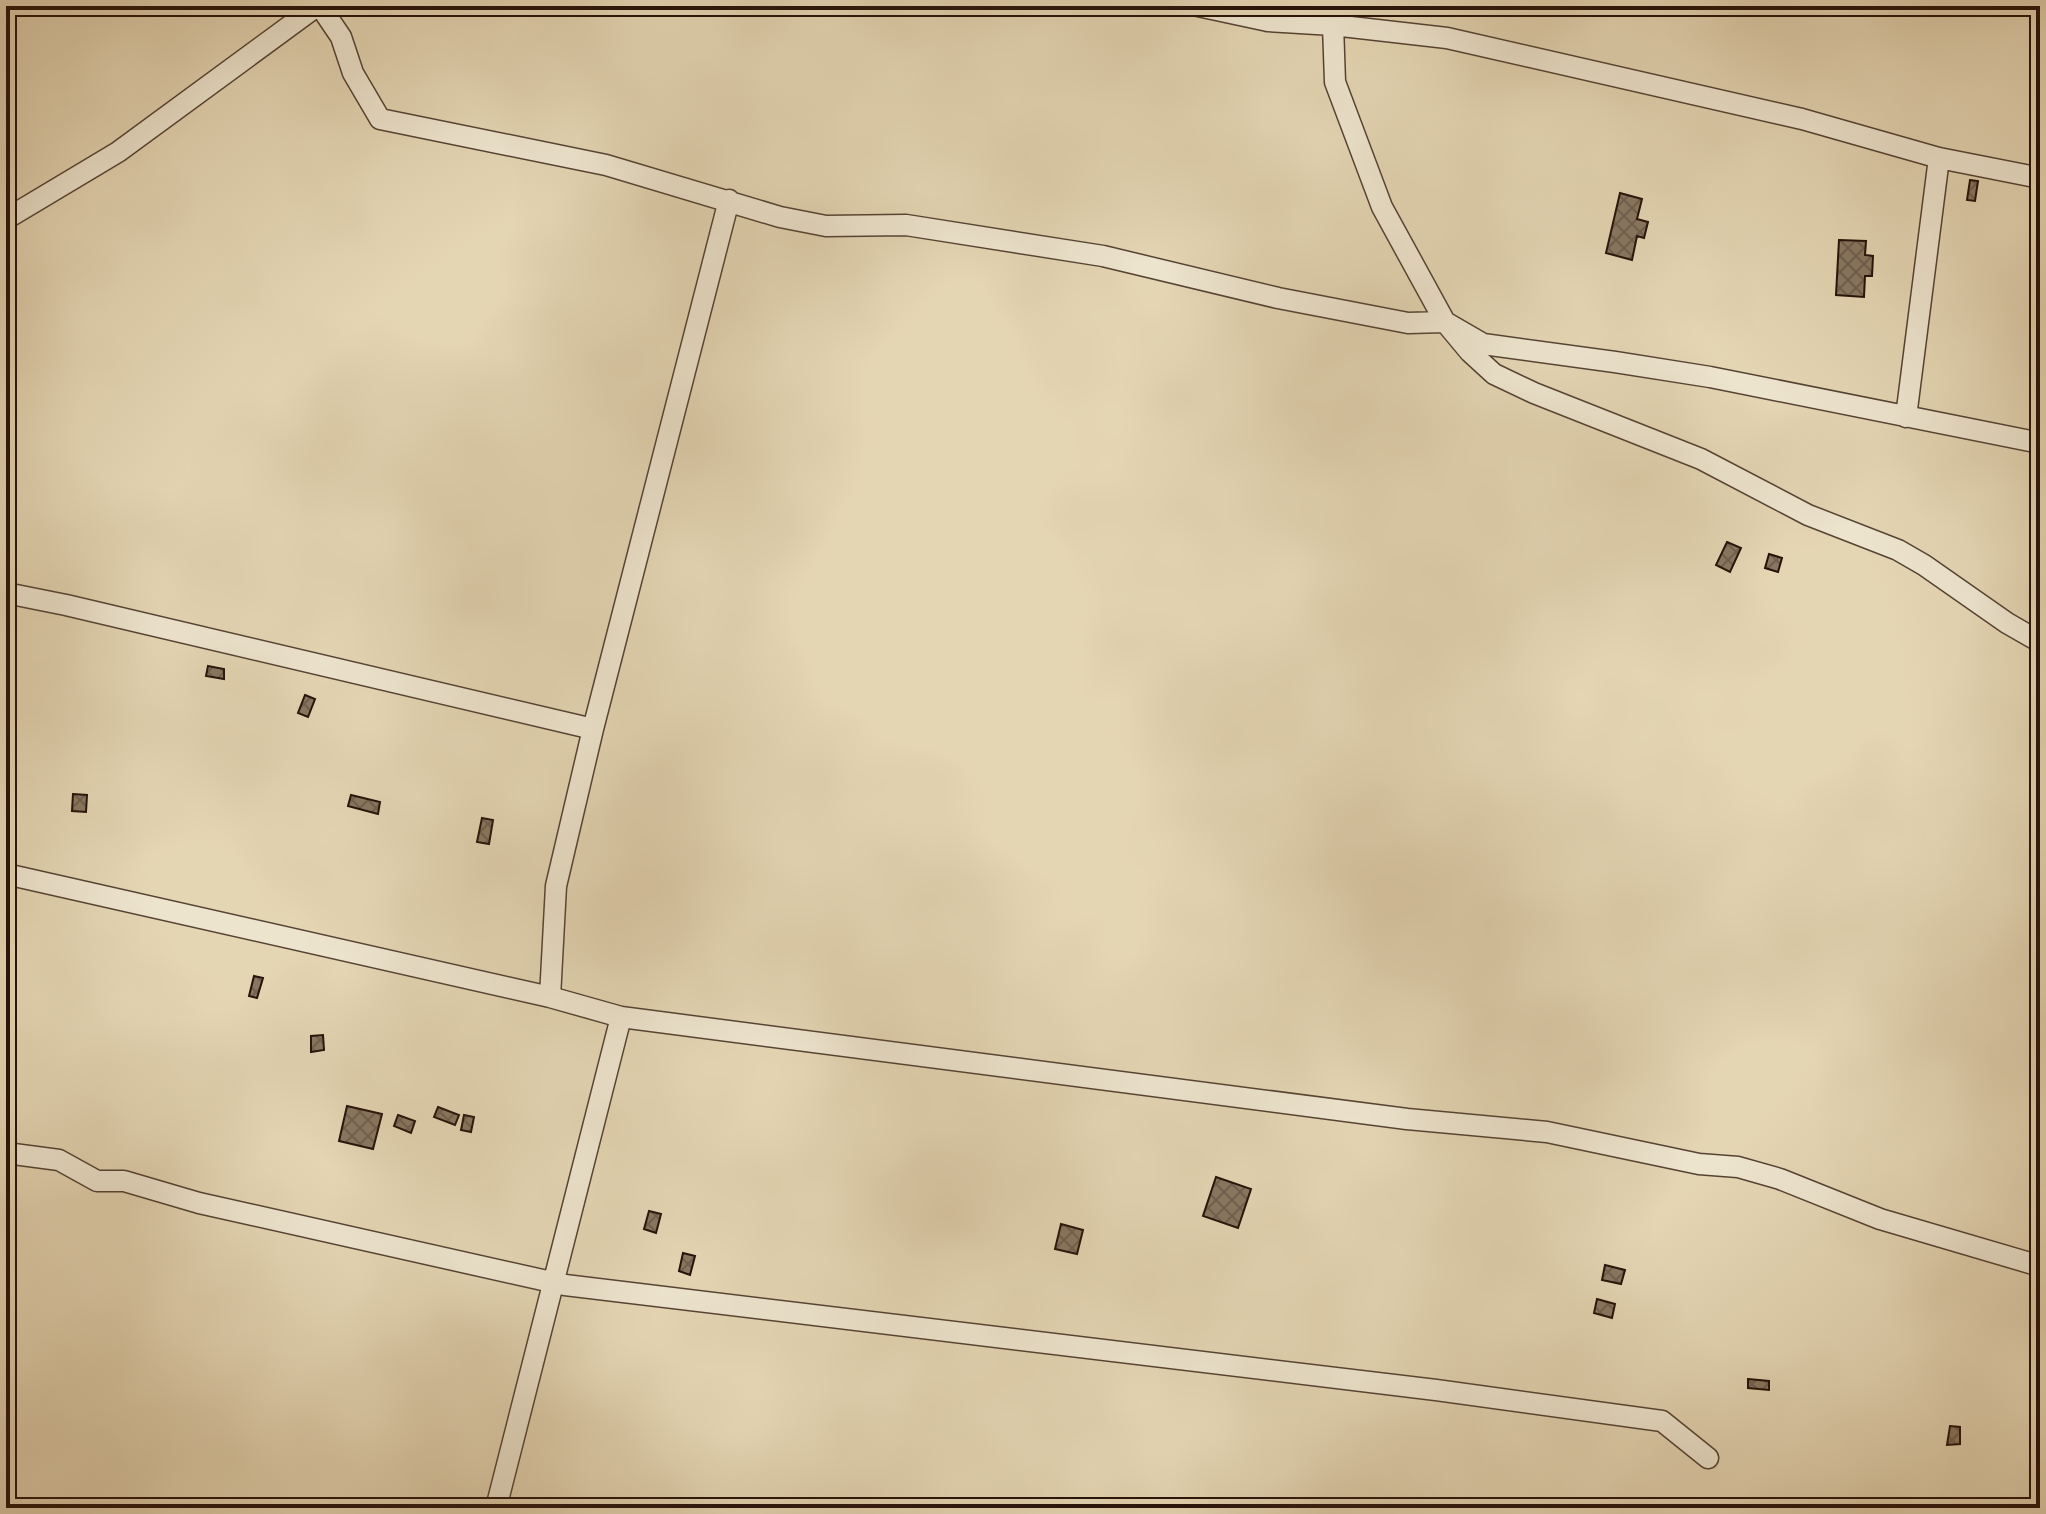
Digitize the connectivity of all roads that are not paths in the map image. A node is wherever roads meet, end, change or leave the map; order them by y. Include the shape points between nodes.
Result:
1 (319, 6) edge
2 (1198, 6) edge
3 (1263, 14) edge
4 (1333, 25) junction
5 (1939, 158) junction
6 (2040, 178) edge
7 (729, 200) junction
8 (6, 219) edge
9 (1445, 322) junction
10 (1906, 417) junction
11 (2040, 443) edge
12 (6, 593) edge
13 (2040, 642) edge
14 (593, 729) junction
15 (6, 874) edge
16 (550, 997) junction
17 (621, 1017) junction
18 (6, 1153) edge
19 (2040, 1266) edge
20 (555, 1283) junction
21 (1708, 1458) dead end
22 (496, 1508) edge

1 - 7 street via 341,37 353,73 380,119 606,165
1 - 8 street via 118,152
2 - 3 street
3 - 4 street
4 - 5 street via 1447,38 1802,119
4 - 9 street via 1335,82 1382,207
5 - 6 street
5 - 10 street
7 - 9 street via 826,226 906,225 1103,256 1408,323
7 - 14 street
9 - 10 street via 1483,344 1710,377
9 - 13 street via 1494,374 1701,459 1808,515 1898,550
10 - 11 street
12 - 14 street
14 - 16 street via 556,886
15 - 16 street
16 - 17 street
17 - 19 street via 1407,1119 1547,1132 1699,1164 1738,1167 1880,1219
17 - 20 street
18 - 20 street via 59,1160 97,1181 124,1181 199,1203
20 - 21 street via 1662,1421
20 - 22 street

